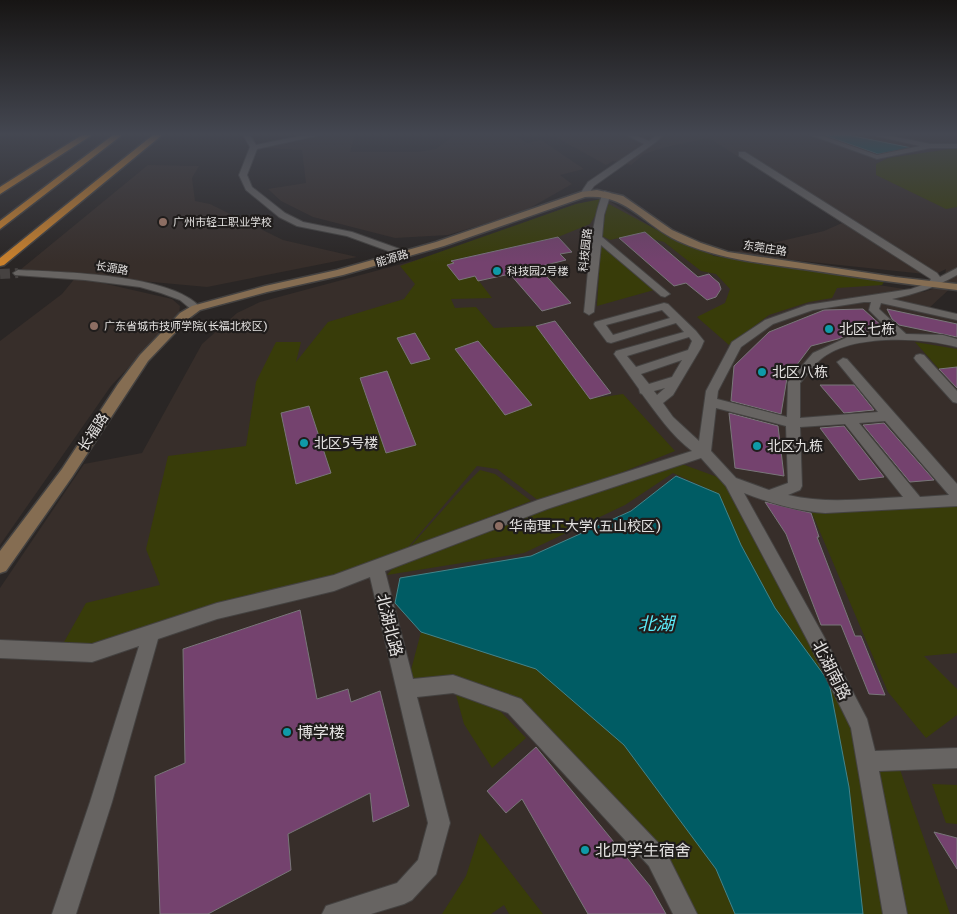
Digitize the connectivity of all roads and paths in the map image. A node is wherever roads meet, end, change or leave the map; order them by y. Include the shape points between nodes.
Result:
1 (21, 178) edge
2 (63, 178) edge
3 (66, 178) edge
4 (91, 178) edge
5 (105, 178) edge
6 (246, 178) edge
7 (600, 178) edge
8 (779, 178) edge
9 (0, 191) edge
10 (607, 193) junction
11 (584, 194) junction
12 (52, 208) dead end
13 (0, 226) edge
14 (0, 233) edge
15 (598, 237) junction
16 (405, 254) junction
17 (0, 263) edge
18 (957, 271) edge
19 (18, 273) tunnel mouth
20 (932, 285) junction
21 (957, 287) edge
22 (664, 294) dead end
23 (876, 299) junction
24 (196, 308) junction
25 (589, 312) dead end
26 (957, 317) edge
27 (678, 319) junction
28 (692, 333) junction
29 (902, 336) junction
30 (957, 343) edge
31 (692, 353) junction
32 (920, 358) dead end
33 (843, 362) dead end
34 (632, 372) junction
35 (676, 380) junction
36 (644, 390) junction
37 (957, 399) edge
38 (710, 402) junction
39 (655, 403) junction
40 (888, 416) junction
41 (848, 418) junction
42 (793, 423) junction
43 (704, 452) junction
44 (731, 482) junction
45 (957, 494) edge
46 (769, 496) junction
47 (957, 500) edge
48 (916, 504) junction
49 (0, 565) edge
50 (376, 567) junction
51 (151, 634) junction
52 (0, 649) edge
53 (406, 689) junction
54 (957, 758) edge
55 (867, 761) junction
56 (64, 914) edge
57 (334, 914) edge
58 (685, 914) edge
59 (895, 914) edge

1 - 9 highway
2 - 13 highway
3 - 14 highway via 56,190
4 - 12 highway
5 - 17 highway
6 - 16 street via 250,188 282,215 300,224 349,234
7 - 11 street
8 - 20 street via 934,276 936,279
10 - 11 street, 东莞庄路
10 - 15 street, 科技园路
10 - 20 street, 东莞庄路 via 670,232 720,253
11 - 16 street, 能源路
15 - 22 street
15 - 25 street, 科技园路
16 - 24 street, 能源路
18 - 20 street
19 - 24 street, 长源路 via 75,275 157,288 184,297
20 - 21 street, 东莞庄路
20 - 23 street
23 - 26 street
23 - 29 street via 874,310
23 - 38 street via 811,307 769,322 736,345 712,391
24 - 49 street, 长福路 via 184,316 144,358
27 - 27 street via 664,306 599,324 611,339
27 - 28 street
28 - 31 street via 698,341
28 - 34 street, 北湖南路 via 620,354
29 - 30 street
29 - 42 street via 850,340 817,356 794,382
31 - 34 street
31 - 35 street
32 - 37 street
33 - 40 street
34 - 36 street, 北湖南路
35 - 36 street
35 - 39 street via 669,392
36 - 39 street, 北湖南路
38 - 42 street
38 - 43 street
39 - 43 street, 北湖南路 via 686,439
40 - 41 street
40 - 45 street
41 - 42 street
41 - 48 street
42 - 46 street via 795,486
43 - 44 street, 北湖南路
43 - 50 street via 543,504
44 - 46 street
44 - 55 street, 北湖南路 via 860,726
46 - 48 street via 825,507
47 - 48 street
50 - 51 street via 334,583 217,610
50 - 53 street, 北湖北路
51 - 52 street via 92,654
51 - 56 street via 102,802
53 - 57 street, 北湖北路 via 439,823 428,866 404,892
53 - 58 street via 452,684 514,706 657,858
54 - 55 street
55 - 59 street, 北湖南路

